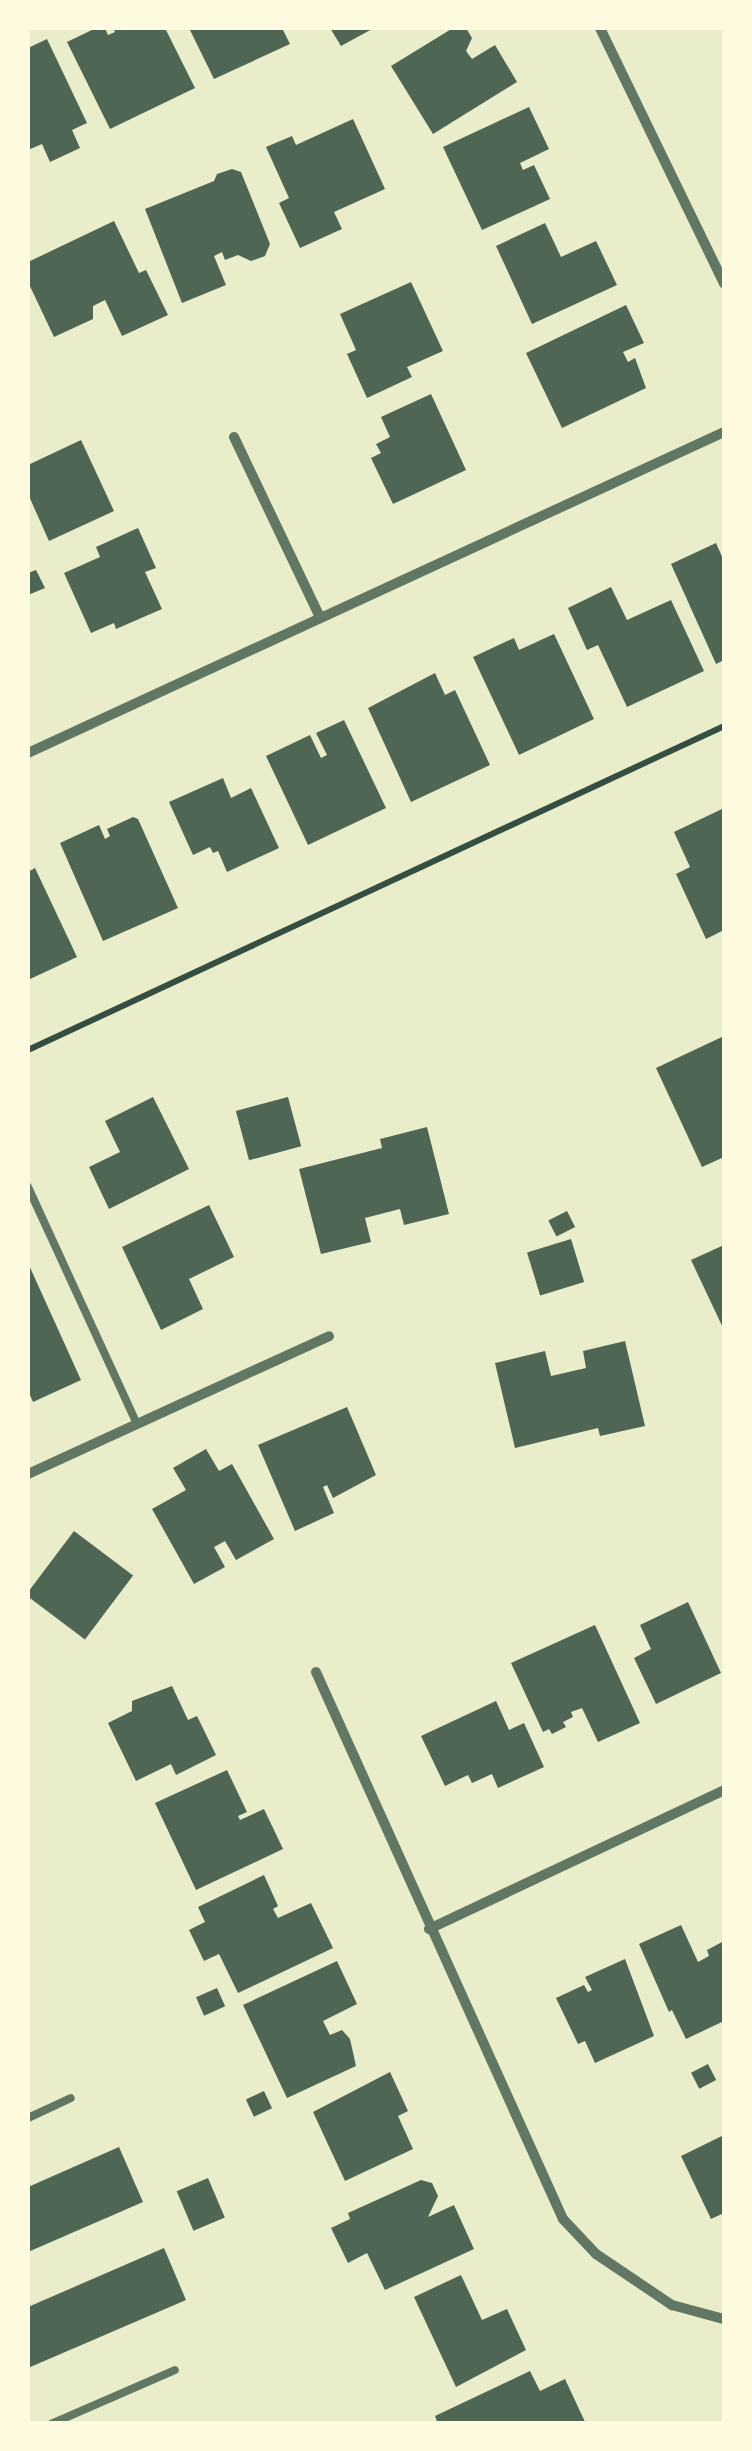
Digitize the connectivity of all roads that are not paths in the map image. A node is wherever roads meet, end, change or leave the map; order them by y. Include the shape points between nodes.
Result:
1 (600, 28) edge
2 (724, 283) edge
3 (724, 432) edge
4 (234, 437) dead end
5 (320, 617) junction
6 (28, 752) edge
7 (28, 1188) edge
8 (330, 1336) dead end
9 (137, 1424) junction
10 (28, 1474) edge
11 (316, 1672) dead end
12 (724, 1790) edge
13 (429, 1929) junction
14 (71, 2098) dead end
15 (28, 2118) edge
16 (724, 2319) edge
17 (174, 2370) dead end
18 (50, 2424) edge

1 - 2 street
3 - 5 street
4 - 5 street
5 - 6 street
7 - 9 lane
8 - 9 street
9 - 10 street
11 - 13 street
12 - 13 street
13 - 16 street via 564,2219 596,2254 672,2305
14 - 15 lane
17 - 18 lane

